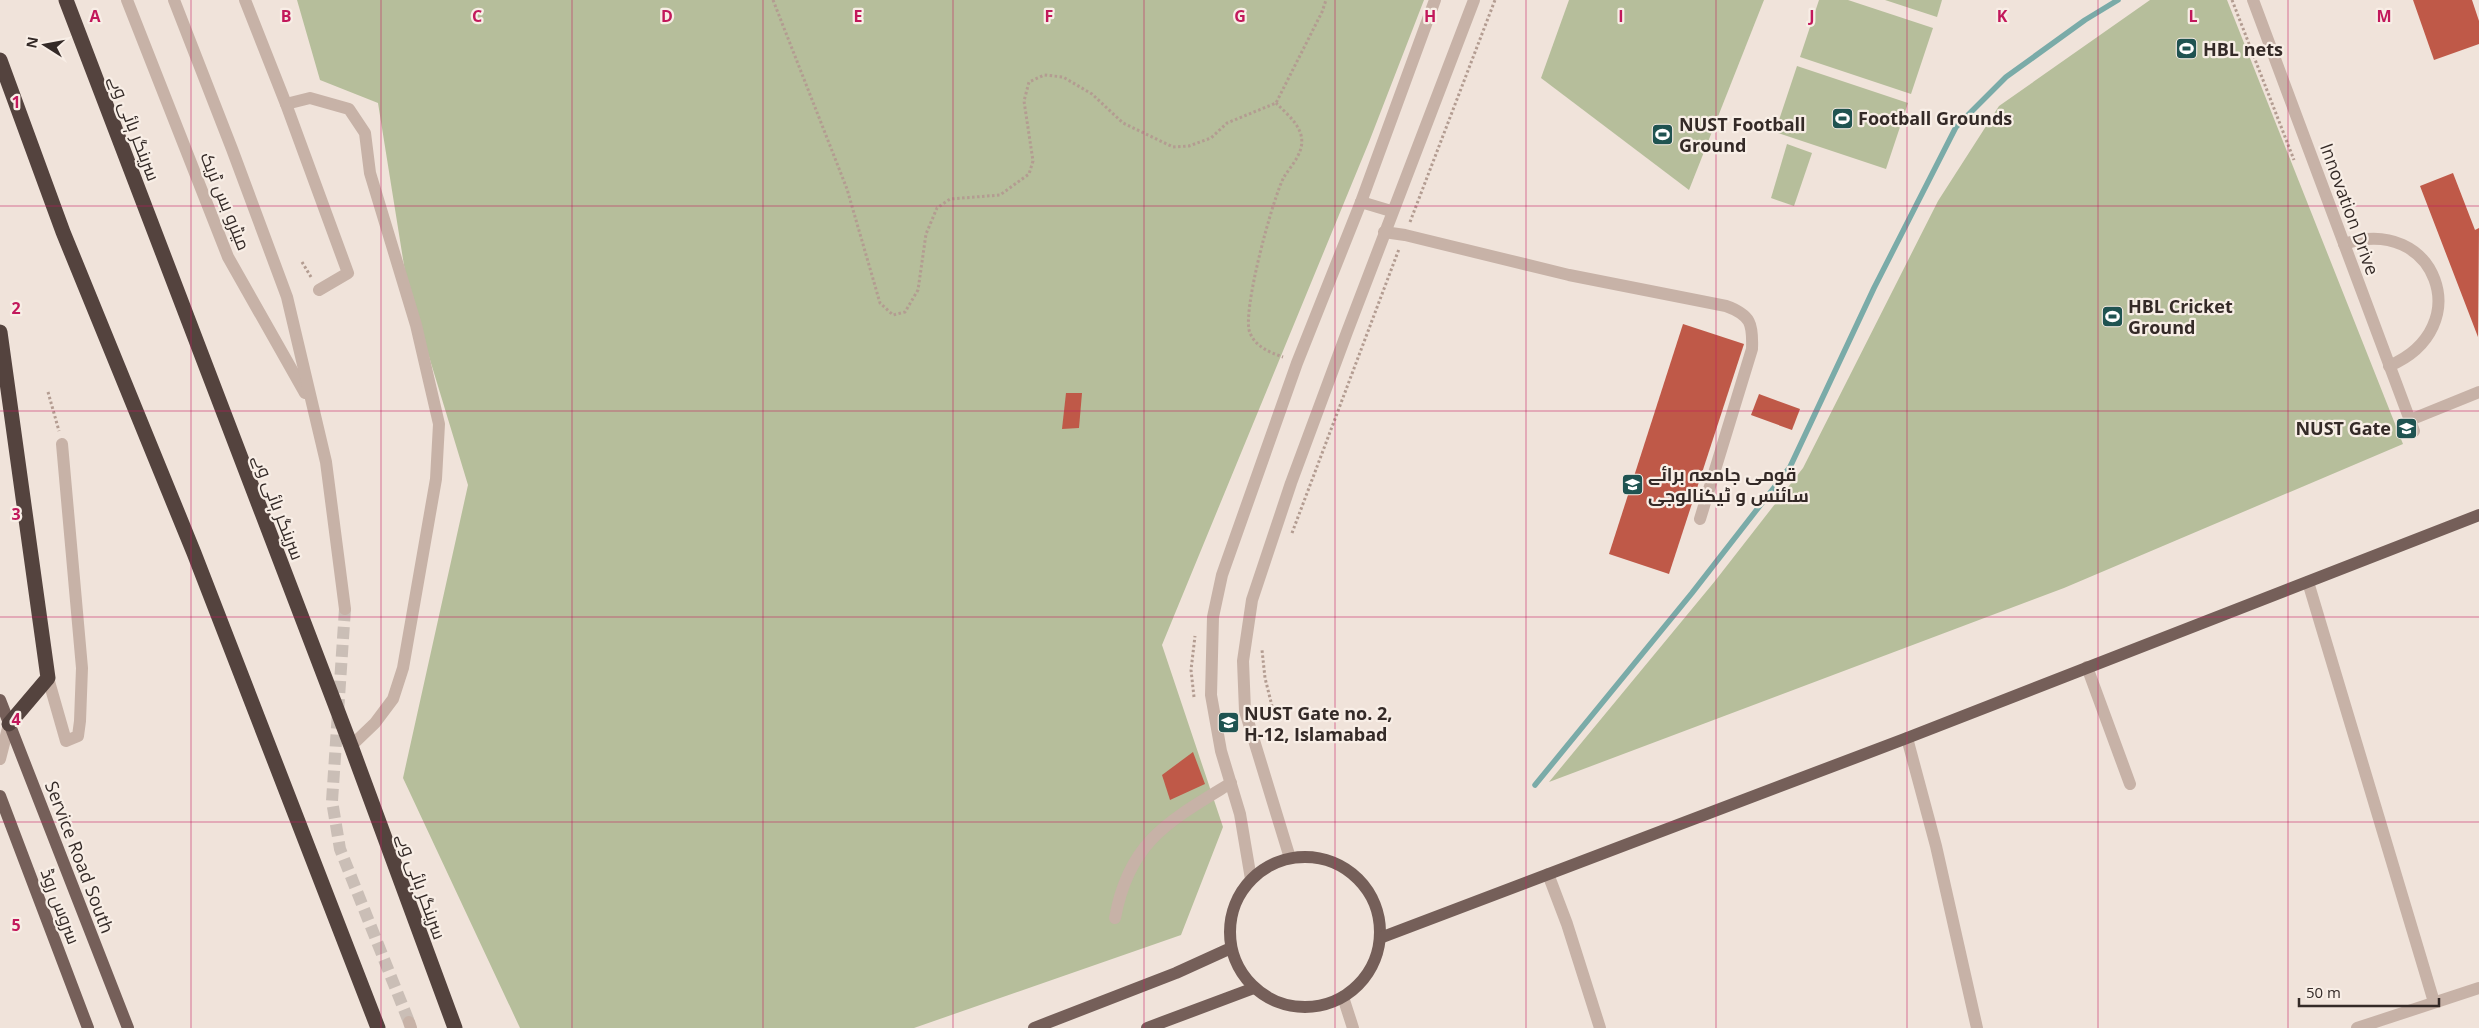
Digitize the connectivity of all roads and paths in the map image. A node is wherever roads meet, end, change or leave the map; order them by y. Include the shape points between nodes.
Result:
1 (66, 0) edge
2 (127, 0) edge
3 (174, 0) edge
4 (245, 0) edge
5 (773, 0) edge
6 (1326, 0) edge
7 (1435, 0) edge
8 (1474, 0) edge
9 (1495, 0) edge
10 (2253, 0) edge
11 (0, 60) edge
12 (1276, 103) junction
13 (286, 104) junction
14 (1361, 202) junction
15 (1391, 211) junction
16 (1384, 232) junction
17 (1405, 236) junction
18 (2344, 244) junction
19 (320, 290) dead end
20 (0, 332) edge
21 (1297, 363) junction
22 (2389, 366) junction
23 (48, 392) dead end
24 (2479, 392) edge
25 (313, 406) junction
26 (62, 444) joint
27 (2479, 515) edge
28 (1700, 518) dead end
29 (1291, 537) dead end
30 (2308, 582) junction
31 (344, 610) tunnel mouth
32 (1261, 647) dead end
33 (2087, 667) junction
34 (48, 678) junction
35 (0, 700) edge
36 (1247, 719) junction
37 (9, 724) junction
38 (1907, 738) junction
39 (350, 746) junction
40 (0, 758) edge
41 (1231, 783) junction
42 (2130, 784) dead end
43 (0, 796) edge
44 (1290, 858) junction
45 (1548, 874) junction
46 (1252, 879) junction
47 (1114, 918) dead end
48 (1380, 938) junction
49 (1231, 948) junction
50 (1254, 988) junction
51 (2479, 988) edge
52 (1343, 997) junction
53 (2434, 1002) junction
54 (2374, 1026) edge
55 (88, 1028) edge
56 (128, 1028) edge
57 (378, 1028) edge
58 (455, 1028) edge
59 (1034, 1028) edge
60 (1147, 1028) edge
61 (1353, 1028) edge
62 (1600, 1028) edge
63 (1977, 1028) edge
64 (2357, 1028) edge

1 - 39 highway, سرینگر ہائی وے
2 - 25 street, میٹرو بس ٹریک via 228,257
3 - 25 street, میٹرو بس ٹریک via 287,297
4 - 13 street
5 - 12 path via 847,189 880,303 894,315 905,312 918,290 926,234 937,208 950,199 1000,195 1029,174 1033,161 1024,102 1029,82 1044,75 1063,77 1092,94 1123,122 1173,147 1189,146 1211,138 1227,123
6 - 12 path
7 - 14 street
8 - 15 street
9 - 17 path
10 - 18 street, Innovation Drive
11 - 57 highway via 63,232 194,553
12 - 21 path via 1301,133 1301,146 1295,163 1283,178 1255,271 1248,308 1249,331 1257,344
13 - 19 street via 348,273
13 - 39 street via 310,98 349,109 365,132 370,173 416,325 439,424 436,479 403,668 393,700
14 - 15 street
14 - 21 street
15 - 16 street
16 - 17 street
16 - 36 street via 1291,483 1252,600 1243,661
17 - 28 street via 1742,312 1753,333 1752,349
17 - 29 path
18 - 22 street, Innovation Drive
18 - 22 street via 2369,237 2394,240 2415,251 2430,270 2438,292 2438,317 2428,339 2411,356
20 - 34 highway
21 - 41 street via 1222,575 1213,617 1211,695
22 - 24 street, Innovation Drive via 2412,425
23 - 26 path
25 - 31 street, میٹرو بس ٹریک via 326,462
26 - 34 street via 82,668 78,736 66,741
27 - 30 main road
30 - 33 main road
30 - 53 street
32 - 36 path via 1273,710
33 - 38 main road
33 - 42 street
34 - 37 highway
35 - 37 main road, Service Road South
36 - 44 street
37 - 40 street
37 - 56 main road, Service Road South
38 - 45 main road
38 - 63 street via 1936,846
39 - 58 highway, سرینگر ہائی وے
41 - 46 street
41 - 47 street via 1186,810 1148,841 1129,869
43 - 55 main road, سروس روڈ
44 - 46 main road via 1269,866
44 - 48 main road via 1308,856 1327,860 1358,878 1370,893 1378,915
45 - 48 main road
45 - 62 street
46 - 49 main road via 1237,899 1230,923
48 - 52 main road via 1375,962 1362,982
49 - 50 main road via 1240,970
49 - 59 main road
50 - 52 main road via 1274,1001 1298,1008 1321,1006
50 - 60 main road
51 - 53 street
52 - 61 street
53 - 54 street
54 - 64 street

